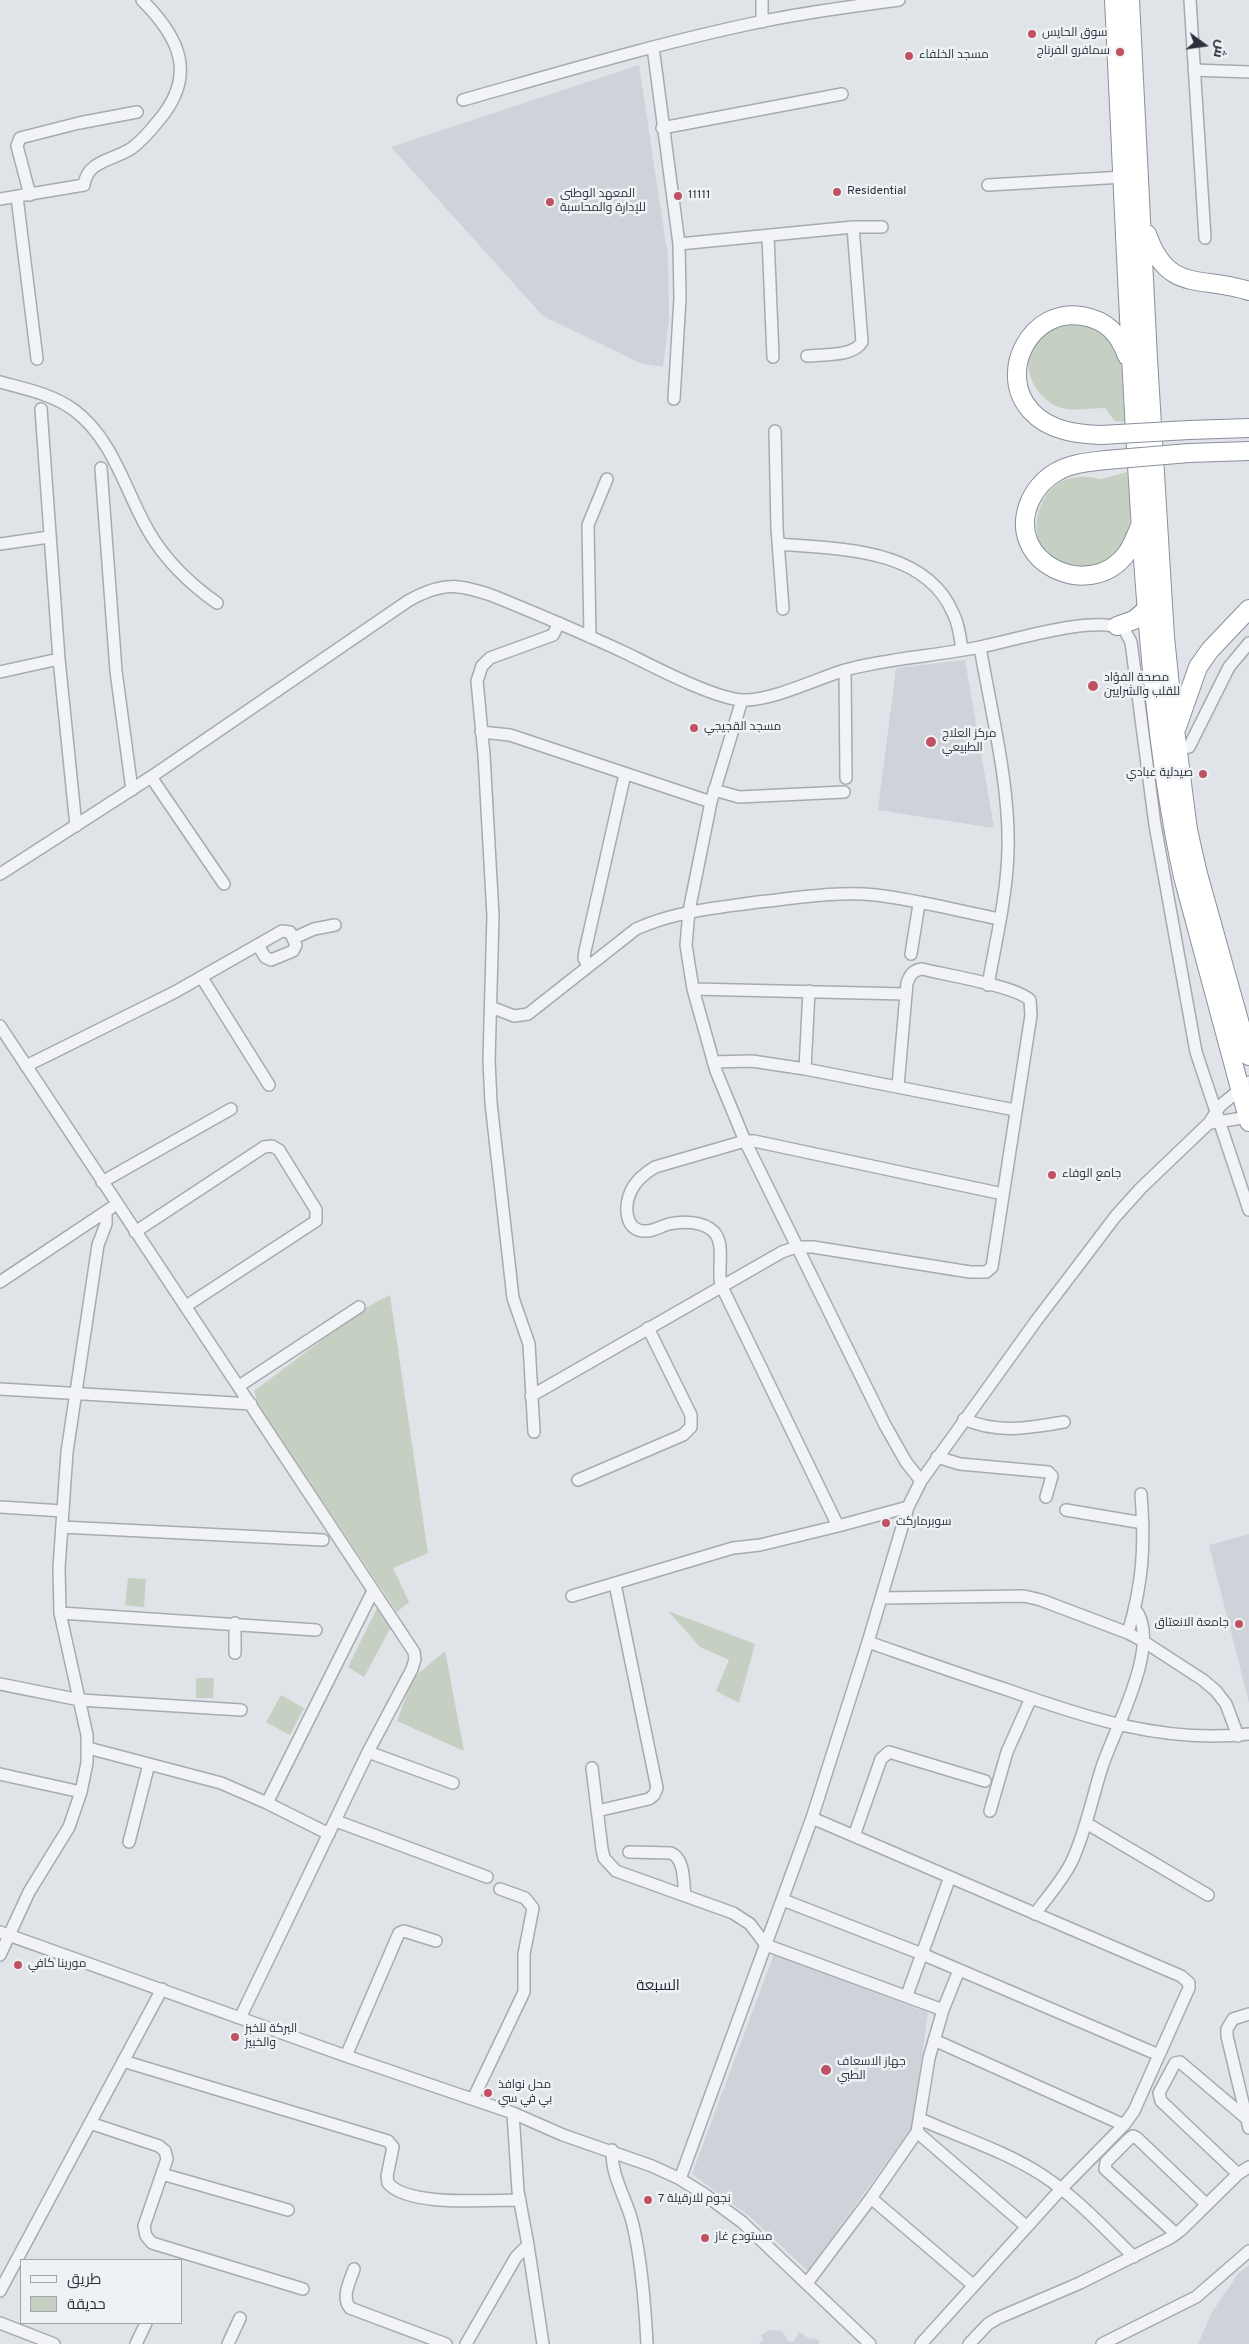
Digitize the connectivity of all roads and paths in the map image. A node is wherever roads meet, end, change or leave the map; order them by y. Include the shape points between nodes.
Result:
1 (142, 0) edge
2 (762, 0) edge
3 (898, 0) edge
4 (1114, 0) edge
5 (1130, 0) edge
6 (1190, 0) edge
7 (817, 6) edge
8 (762, 22) junction
9 (653, 47) junction
10 (1194, 70) junction
11 (1249, 72) edge
12 (842, 94) dead end
13 (463, 100) dead end
14 (137, 112) dead end
15 (662, 128) junction
16 (1123, 177) junction
17 (988, 185) dead end
18 (30, 195) junction
19 (17, 197) junction
20 (0, 200) edge
21 (1142, 220) junction
22 (853, 227) junction
23 (882, 227) dead end
24 (768, 236) junction
25 (1205, 238) dead end
26 (679, 244) junction
27 (1249, 291) edge
28 (806, 356) dead end
29 (773, 357) dead end
30 (37, 359) dead end
31 (1131, 366) junction
32 (0, 382) edge
33 (674, 399) dead end
34 (41, 409) dead end
35 (1249, 428) edge
36 (775, 432) dead end
37 (1249, 451) edge
38 (101, 468) dead end
39 (607, 479) dead end
40 (1140, 526) junction
41 (49, 537) junction
42 (0, 544) edge
43 (778, 544) junction
44 (217, 603) dead end
45 (783, 609) dead end
46 (1249, 609) edge
47 (1147, 610) junction
48 (559, 623) junction
49 (1117, 626) junction
50 (590, 637) junction
51 (1249, 643) edge
52 (980, 647) junction
53 (962, 650) junction
54 (59, 659) junction
55 (845, 670) junction
56 (0, 672) edge
57 (742, 700) junction
58 (1176, 730) junction
59 (482, 732) junction
60 (1178, 750) junction
61 (625, 774) junction
62 (151, 777) junction
63 (846, 778) dead end
64 (132, 790) junction
65 (844, 792) dead end
66 (713, 796) junction
67 (76, 826) junction
68 (0, 874) edge
69 (224, 884) dead end
70 (919, 904) junction
71 (689, 911) junction
72 (1000, 919) junction
73 (335, 925) dead end
74 (294, 938) junction
75 (258, 945) junction
76 (911, 954) dead end
77 (588, 966) junction
78 (202, 978) junction
79 (988, 985) junction
80 (693, 989) junction
81 (809, 991) junction
82 (905, 994) junction
83 (491, 1008) junction
84 (0, 1026) edge
85 (1245, 1028) edge
86 (1249, 1056) edge
87 (713, 1062) junction
88 (26, 1066) junction
89 (805, 1069) junction
90 (269, 1085) dead end
91 (898, 1086) junction
92 (1244, 1086) edge
93 (231, 1110) dead end
94 (1015, 1110) junction
95 (1214, 1119) junction
96 (1249, 1119) edge
97 (745, 1141) junction
98 (102, 1182) junction
99 (1003, 1194) junction
100 (116, 1204) junction
101 (1249, 1210) edge
102 (106, 1212) junction
103 (135, 1232) junction
104 (796, 1247) junction
105 (0, 1282) edge
106 (721, 1286) junction
107 (186, 1306) junction
108 (359, 1307) dead end
109 (648, 1328) junction
110 (239, 1386) junction
111 (0, 1389) edge
112 (76, 1394) junction
113 (531, 1396) junction
114 (251, 1404) junction
115 (964, 1419) junction
116 (1064, 1422) dead end
117 (534, 1432) dead end
118 (937, 1457) junction
119 (578, 1480) dead end
120 (921, 1481) junction
121 (1142, 1494) dead end
122 (1046, 1497) dead end
123 (0, 1507) edge
124 (908, 1507) junction
125 (1066, 1510) dead end
126 (63, 1511) junction
127 (1144, 1523) junction
128 (838, 1526) junction
129 (62, 1527) junction
130 (323, 1540) dead end
131 (615, 1584) junction
132 (373, 1591) junction
133 (572, 1596) dead end
134 (881, 1598) junction
135 (1135, 1609) junction
136 (60, 1613) junction
137 (235, 1623) junction
138 (316, 1630) dead end
139 (1128, 1633) junction
140 (1143, 1641) junction
141 (868, 1642) junction
142 (235, 1653) dead end
143 (0, 1684) edge
144 (1031, 1698) junction
145 (80, 1700) junction
146 (241, 1710) dead end
147 (1119, 1726) junction
148 (1244, 1735) edge
149 (88, 1748) junction
150 (368, 1752) junction
151 (149, 1764) junction
152 (592, 1768) dead end
153 (0, 1774) edge
154 (985, 1781) dead end
155 (453, 1783) dead end
156 (81, 1792) junction
157 (266, 1803) junction
158 (597, 1811) junction
159 (990, 1811) dead end
160 (812, 1818) junction
161 (336, 1821) junction
162 (1086, 1822) junction
163 (329, 1834) junction
164 (854, 1836) junction
165 (129, 1842) dead end
166 (629, 1852) dead end
167 (487, 1877) dead end
168 (950, 1878) junction
169 (500, 1889) dead end
170 (685, 1895) junction
171 (1208, 1895) dead end
172 (783, 1900) junction
173 (1035, 1914) junction
174 (5, 1934) edge
175 (436, 1941) dead end
176 (766, 1945) junction
177 (922, 1954) junction
178 (0, 1955) edge
179 (959, 1970) junction
180 (162, 1989) junction
181 (907, 1995) junction
182 (943, 2010) junction
183 (1249, 2014) edge
184 (240, 2018) junction
185 (934, 2040) junction
186 (1159, 2055) junction
187 (346, 2056) junction
188 (123, 2061) junction
189 (473, 2099) junction
190 (513, 2113) junction
191 (920, 2119) junction
192 (90, 2123) junction
193 (1248, 2123) edge
194 (1124, 2124) junction
195 (917, 2132) junction
196 (612, 2150) junction
197 (1249, 2167) edge
198 (162, 2174) junction
199 (1238, 2174) junction
200 (680, 2179) junction
201 (1062, 2189) junction
202 (871, 2198) junction
203 (520, 2200) junction
204 (1207, 2205) junction
205 (288, 2210) dead end
206 (1027, 2227) junction
207 (1176, 2234) junction
208 (528, 2244) junction
209 (1249, 2251) edge
210 (1134, 2256) junction
211 (354, 2269) dead end
212 (807, 2284) junction
213 (973, 2285) junction
214 (303, 2289) dead end
215 (0, 2291) edge
216 (240, 2318) dead end
217 (0, 2322) edge
218 (146, 2324) edge
219 (54, 2344) edge
220 (136, 2344) edge
221 (228, 2344) edge
222 (446, 2344) edge
223 (466, 2344) edge
224 (543, 2344) edge
225 (647, 2344) edge
226 (870, 2344) edge
227 (921, 2344) edge
228 (969, 2344) edge
229 (1102, 2344) edge

1 - 18 street via 165,29 180,58 181,78 174,101 133,147 91,168 84,185
2 - 8 street
3 - 7 street
4 - 16 highway
5 - 21 highway
6 - 10 street
7 - 8 street
8 - 9 street
9 - 13 street
9 - 15 street
10 - 11 street
10 - 25 street
12 - 15 street
14 - 18 street via 20,138 17,146
15 - 26 street
16 - 17 street
16 - 31 highway
18 - 19 street
19 - 20 street
19 - 30 street
21 - 27 highway via 1160,263 1172,274
21 - 58 highway via 1166,637
22 - 23 street
22 - 24 street
22 - 28 street via 862,342 851,351
24 - 26 street
24 - 29 street
26 - 33 street via 680,298
31 - 35 highway, bridge via 1115,332 1098,320 1075,314 1054,318 1038,327 1025,342 1018,372 1020,392 1032,413 1071,433 1101,435
31 - 40 highway
32 - 44 street via 55,399 89,423 112,455 150,534 179,572
34 - 41 street
36 - 43 street
37 - 40 highway, bridge via 1075,464 1046,478 1035,490 1024,528 1027,542 1037,557 1053,568 1075,575 1093,575 1126,554
38 - 64 street via 116,671
39 - 50 street via 588,526
40 - 47 highway
41 - 42 street
41 - 54 street
43 - 45 street
43 - 53 street via 870,553 910,569 930,582 949,605 958,624
46 - 58 highway via 1198,667
47 - 49 highway via 1134,620
47 - 92 highway via 1174,836
48 - 50 street
48 - 59 street via 553,635 490,658 482,666 477,681
48 - 62 street via 463,586 434,588 408,601
49 - 52 street via 1078,627
49 - 95 street via 1124,629 1131,642 1168,900 1196,1052
50 - 57 street via 700,687
51 - 60 street via 1229,668 1189,747
52 - 53 street
52 - 72 street via 1005,804 1008,848
53 - 55 street
54 - 56 street
54 - 67 street
55 - 57 street via 763,697
55 - 63 street
57 - 66 street
58 - 60 highway
59 - 61 street via 510,735
59 - 83 street via 493,916
60 - 85 highway via 1188,830 1198,874
61 - 66 street
61 - 77 street via 585,950
62 - 64 street
62 - 69 street
64 - 67 street
65 - 66 street
66 - 71 street
67 - 68 street
70 - 71 street via 875,895 807,896
70 - 72 street
70 - 76 street
71 - 77 street via 636,929
71 - 80 street via 686,945
72 - 79 street
73 - 74 street via 314,929
74 - 75 street via 290,932 282,931
74 - 75 street via 296,945 293,951 274,960 265,957
75 - 78 street
77 - 83 street via 523,1016
78 - 88 street
78 - 90 street
79 - 82 street via 922,969 911,975
79 - 94 street via 1016,992 1030,1000 1031,1014
80 - 81 street
80 - 87 street
81 - 82 street
81 - 89 street
82 - 91 street
83 - 113 street via 491,1103 513,1298 528,1344
84 - 88 street
85 - 86 highway
87 - 89 street via 752,1061
87 - 97 street
88 - 98 street
89 - 91 street
91 - 94 street
92 - 95 street
92 - 96 highway
93 - 98 street
94 - 99 street
95 - 96 street
95 - 101 street
95 - 115 street via 1115,1217
97 - 99 street
97 - 104 street
97 - 106 street via 655,1167 638,1180 628,1199 628,1221 638,1230 686,1223 713,1231 720,1242
98 - 100 street
99 - 104 street via 994,1259 986,1272 813,1246
100 - 102 street
100 - 103 street
102 - 105 street
102 - 112 street via 107,1219 98,1245
103 - 107 street
103 - 107 street via 264,1147 272,1146 278,1150 316,1210 316,1221
104 - 106 street
104 - 120 street via 896,1445
106 - 109 street
106 - 128 street
107 - 110 street
108 - 110 street
109 - 113 street
109 - 119 street via 691,1415 691,1427 684,1435
110 - 114 street
111 - 112 street
112 - 114 street
112 - 126 street
113 - 117 street
114 - 132 street
115 - 116 street via 1003,1430
115 - 118 street
118 - 120 street
118 - 122 street via 1000,1470 1048,1472 1052,1476
120 - 124 street
121 - 127 street
123 - 126 street
124 - 128 street
124 - 134 street
125 - 127 street
126 - 129 street
127 - 135 street via 1142,1575
128 - 131 street via 760,1545 733,1548
129 - 130 street
129 - 136 street
131 - 133 street
131 - 158 street via 657,1788 649,1799
132 - 150 street via 414,1652 415,1660
132 - 157 street
134 - 139 street via 1024,1596
134 - 141 street
135 - 139 street
135 - 140 street via 1144,1626
136 - 137 street
136 - 145 street
137 - 138 street
137 - 142 street
139 - 140 street
140 - 147 street via 1131,1697
140 - 148 street via 1216,1691
141 - 144 street
141 - 160 street
143 - 145 street
144 - 147 street
144 - 159 street via 1007,1752
145 - 146 street
145 - 149 street
147 - 148 street via 1196,1737
147 - 162 street via 1102,1767
149 - 151 street
149 - 156 street via 88,1764
150 - 155 street
150 - 161 street
151 - 157 street via 220,1783
151 - 165 street
152 - 158 street
153 - 156 street
154 - 164 street via 889,1752 881,1759
156 - 174 street via 69,1827
157 - 163 street
158 - 170 street via 602,1849 610,1865 624,1875
160 - 164 street
160 - 172 street
161 - 163 street
161 - 167 street
162 - 171 street
162 - 173 street via 1071,1863
163 - 184 street
164 - 168 street
166 - 170 street via 675,1855 680,1863
168 - 173 street
168 - 177 street
169 - 189 street via 525,1898 533,1908 524,1954 524,1992
170 - 176 street via 743,1918
172 - 176 street
172 - 177 street
173 - 186 street via 1186,1979 1189,1988
174 - 178 street
174 - 180 street
175 - 187 street via 404,1931 397,1936
176 - 181 street
176 - 200 street
177 - 179 street
177 - 181 street
179 - 182 street
179 - 186 street
180 - 184 street
180 - 188 street
181 - 182 street
182 - 185 street
183 - 193 street via 1233,2019 1227,2036
184 - 187 street
185 - 191 street
185 - 194 street
186 - 194 street via 1134,2111
187 - 189 street
188 - 192 street
188 - 203 street via 391,2143 388,2183 399,2191 440,2201
189 - 190 street
190 - 196 street via 563,2135
190 - 203 street
191 - 195 street
191 - 201 street via 1025,2165
192 - 198 street via 162,2148 167,2160
192 - 215 street
193 - 199 street via 1180,2062 1175,2063 1159,2093 1161,2101
194 - 201 street
195 - 202 street
195 - 206 street
196 - 200 street
196 - 225 street via 613,2169 636,2239
197 - 199 street
198 - 205 street
198 - 214 street via 144,2226 148,2240
199 - 204 street
200 - 212 street via 742,2222
201 - 206 street
201 - 210 street
202 - 212 street
202 - 213 street
203 - 208 street
204 - 207 street
204 - 207 street via 1137,2138 1129,2139 1106,2162 1105,2169
206 - 213 street
207 - 210 street
208 - 223 street via 516,2257
208 - 224 street
209 - 229 street via 1196,2297
210 - 228 street via 998,2318
211 - 222 street via 346,2293 350,2308
212 - 226 street
213 - 227 street
216 - 221 street
217 - 219 street
218 - 220 street

